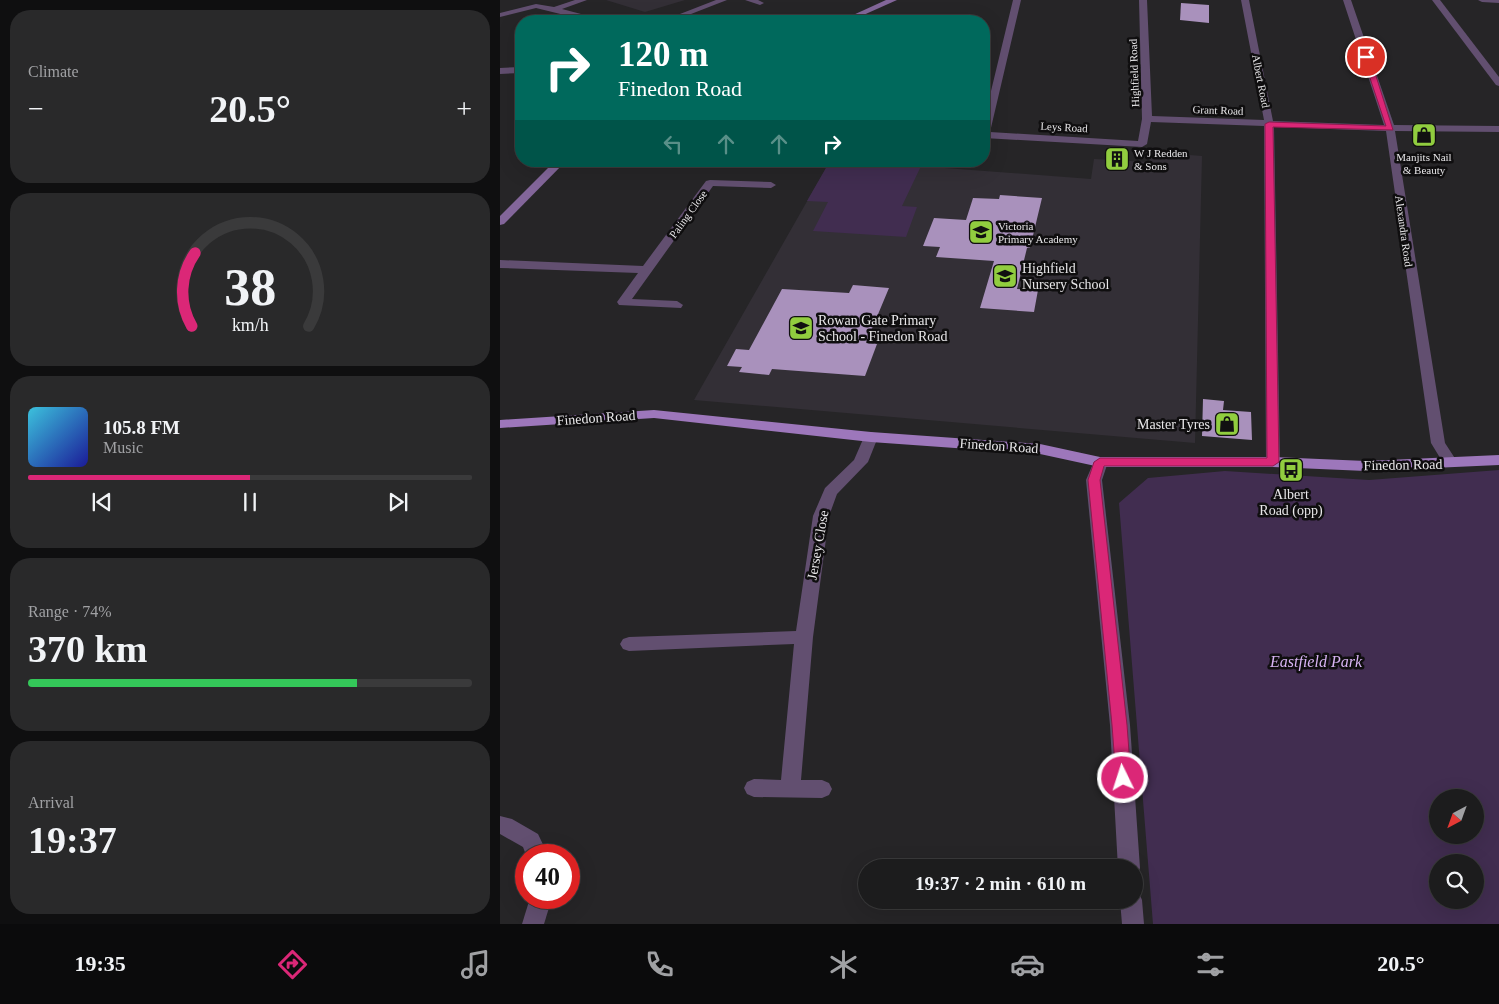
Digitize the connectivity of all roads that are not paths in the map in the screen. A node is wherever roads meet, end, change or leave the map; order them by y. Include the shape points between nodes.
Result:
1 (529, 0) edge
2 (583, 0) edge
3 (723, 0) edge
4 (749, 0) edge
5 (893, 0) edge
6 (1017, 0) edge
7 (1143, 0) edge
8 (1246, 0) edge
9 (1347, 0) edge
10 (1436, 0) edge
11 (1482, 0) edge
12 (1499, 1) edge
13 (760, 3) dead end
14 (536, 6) junction
15 (554, 9) junction
16 (500, 15) edge
17 (576, 15) edge
18 (682, 15) edge
19 (858, 15) edge
20 (515, 70) edge
21 (500, 71) edge
22 (1499, 83) edge
23 (990, 110) edge
24 (1146, 119) junction
25 (1269, 124) junction
26 (1390, 128) junction
27 (1499, 129) edge
28 (990, 135) edge
29 (1142, 144) joint
30 (555, 167) edge
31 (772, 184) dead end
32 (500, 222) edge
33 (500, 264) edge
34 (646, 270) junction
35 (677, 305) dead end
36 (500, 424) edge
37 (870, 437) junction
38 (1499, 460) edge
39 (1100, 462) junction
40 (1273, 462) junction
41 (1450, 463) junction
42 (804, 638) junction
43 (629, 644) dead end
44 (754, 788) dead end
45 (790, 788) junction
46 (822, 789) dead end
47 (500, 825) edge
48 (532, 844) edge
49 (1128, 859) edge
50 (538, 909) edge
51 (1131, 909) edge
52 (534, 924) edge
53 (1132, 924) edge

1 - 14 street via 537,3
2 - 15 street
3 - 18 street
4 - 13 street
5 - 19 main road
6 - 23 street
7 - 24 street, Highfield Road
8 - 25 street, Albert Road
9 - 26 street, Alexandra Road
10 - 22 street
11 - 12 street
14 - 15 street
14 - 16 street
15 - 17 street
20 - 21 street
24 - 25 street, Grant Road
24 - 29 street, Highfield Road
25 - 26 street, Grant Road
25 - 40 street, Albert Road
26 - 27 street, Grant Road
26 - 41 street, Alexandra Road via 1438,443
28 - 29 street, Leys Road
30 - 32 main road
31 - 34 street, Paling Close via 710,183
33 - 34 street
34 - 35 street, Paling Close via 623,302
36 - 37 main road, Finedon Road via 654,414
37 - 39 main road, Finedon Road via 1040,449
37 - 42 street, Jersey Close via 861,462 830,492 821,516
38 - 41 main road, Finedon Road
39 - 40 main road, Finedon Road
39 - 49 street via 1094,480 1120,725
40 - 41 main road, Finedon Road via 1366,466
42 - 43 street
42 - 45 street, Jersey Close
44 - 45 street
45 - 46 street
47 - 48 street
50 - 52 street
51 - 53 street

